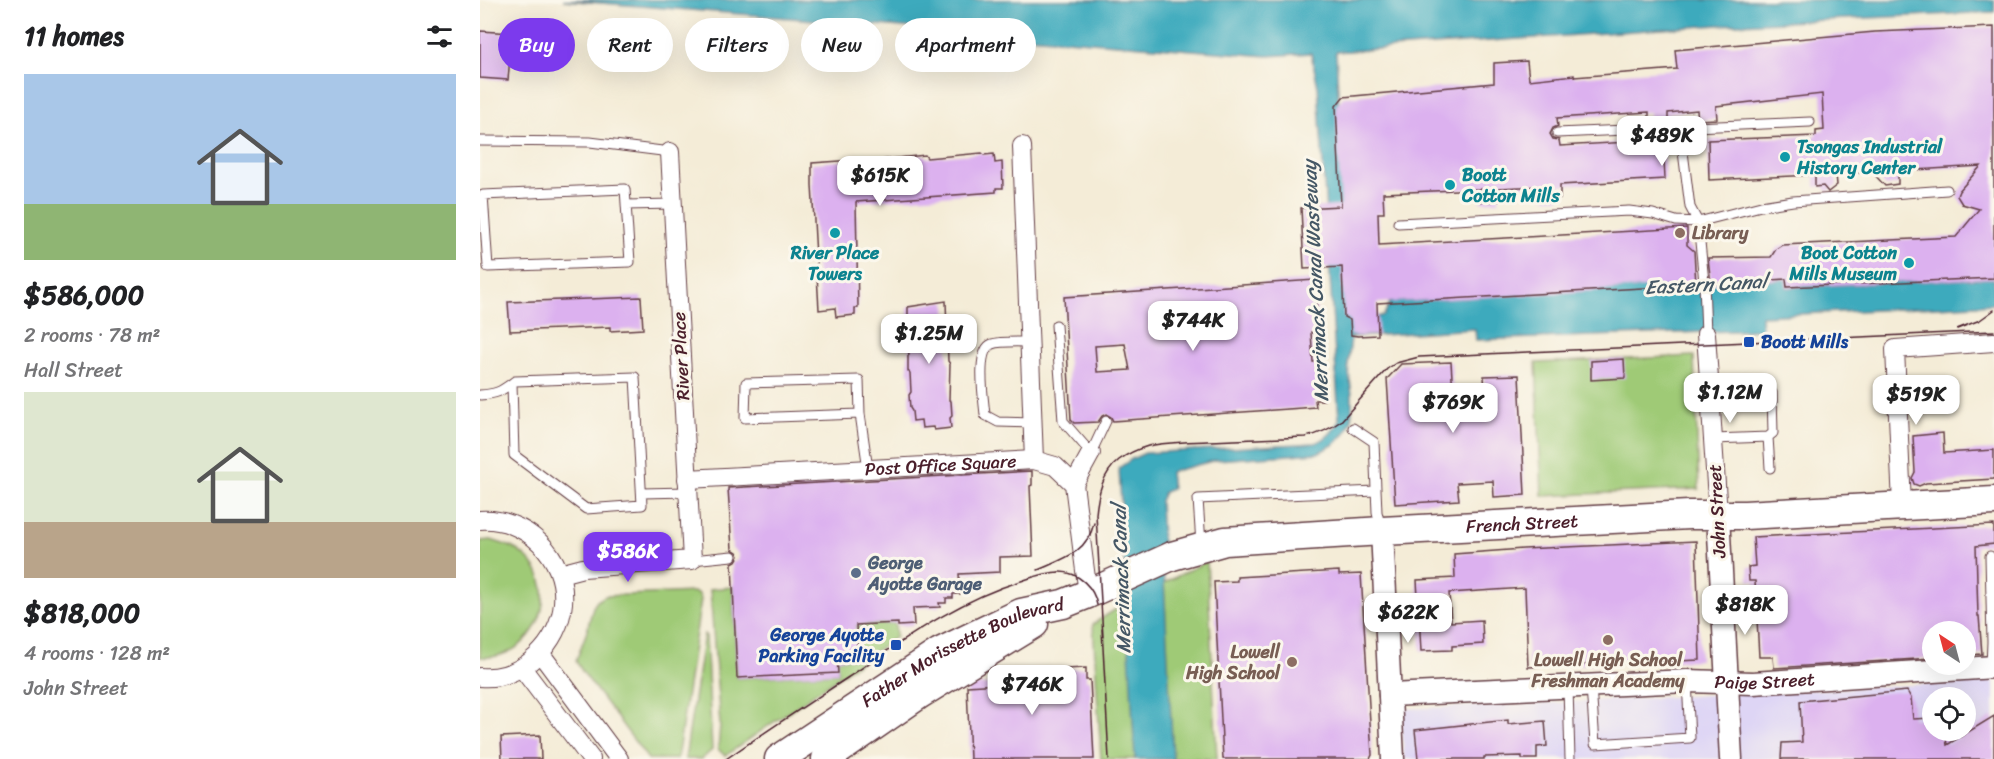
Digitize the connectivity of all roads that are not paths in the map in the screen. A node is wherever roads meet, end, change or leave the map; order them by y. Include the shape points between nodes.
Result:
1 (1810, 122) dead end
2 (1680, 128) junction
3 (1557, 133) dead end
4 (480, 141) edge
5 (1022, 146) dead end
6 (670, 152) joint
7 (1947, 190) dead end
8 (673, 204) junction
9 (626, 205) junction
10 (482, 210) edge
11 (1698, 222) junction
12 (1398, 223) dead end
13 (1056, 325) dead end
14 (1706, 334) joint
15 (1029, 342) junction
16 (1994, 342) edge
17 (512, 383) junction
18 (1710, 392) junction
19 (480, 395) edge
20 (860, 414) junction
21 (1106, 421) dead end
22 (1032, 423) junction
23 (1353, 428) dead end
24 (1768, 437) junction
25 (1713, 439) junction
26 (1091, 453) junction
27 (1034, 460) junction
28 (1770, 468) dead end
29 (868, 469) junction
30 (1074, 484) junction
31 (688, 485) junction
32 (1376, 491) junction
33 (642, 493) junction
34 (1994, 501) edge
35 (1902, 505) junction
36 (1718, 515) junction
37 (480, 520) edge
38 (1382, 531) junction
39 (1202, 546) junction
40 (732, 556) dead end
41 (1990, 556) dead end
42 (692, 560) junction
43 (560, 574) junction
44 (1076, 599) junction
45 (541, 654) junction
46 (1992, 667) edge
47 (522, 668) junction
48 (480, 677) edge
49 (1687, 681) junction
50 (1728, 682) junction
51 (1592, 686) junction
52 (1568, 687) junction
53 (1390, 695) junction
54 (591, 759) edge
55 (619, 759) edge
56 (779, 759) edge
57 (826, 759) edge
58 (1393, 759) edge
59 (1570, 759) edge
60 (1731, 759) edge

1 - 2 lane
2 - 3 lane
2 - 11 lane via 1690,207
4 - 6 lane via 590,142
5 - 15 street
6 - 8 street, River Place
7 - 11 lane via 1782,203
8 - 9 lane
8 - 31 street, River Place
9 - 10 lane via 625,189 483,195
9 - 10 lane via 630,262 488,267
11 - 12 lane via 1629,212
11 - 14 lane
13 - 26 lane via 1065,388 1063,422
14 - 18 street, John Street
15 - 22 street
15 - 22 lane via 992,344 981,365 985,416 998,422
16 - 35 street via 1894,349
17 - 19 lane via 498,394
17 - 33 lane via 514,455 586,509 642,505
17 - 33 lane via 635,377
18 - 24 lane via 1772,393 1773,433
18 - 25 street, John Street
20 - 20 lane via 859,380 746,383 745,418
20 - 29 lane
21 - 26 lane
22 - 27 street
23 - 32 lane via 1374,442
24 - 25 lane
24 - 28 lane
25 - 36 street, John Street
26 - 30 street
27 - 29 street, Post Office Square
27 - 30 street, Post Office Square via 1055,466
29 - 31 street, Post Office Square
30 - 44 street
31 - 33 lane
31 - 42 street, River Place
32 - 38 lane
32 - 39 lane via 1198,499
34 - 35 main road, French Street
35 - 36 main road, French Street
36 - 38 main road, French Street
36 - 50 street, John Street
37 - 43 street via 514,525 534,537 550,553
38 - 39 main road, French Street via 1225,541
38 - 53 street
39 - 44 main road, French Street
40 - 42 lane
41 - 46 lane
42 - 43 street via 583,568
43 - 45 street via 563,602 557,630
44 - 56 main road, Father Morissette Boulevard via 1021,613 940,652
44 - 57 main road, Father Morissette Boulevard via 940,682
45 - 47 street
45 - 55 street
46 - 50 street, Paige Street
47 - 48 street
47 - 54 street
49 - 50 street, Paige Street
49 - 51 street, Paige Street
49 - 51 lane via 1690,738 1595,744
50 - 60 street, John Street
51 - 52 street, Paige Street
52 - 53 street, Paige Street
52 - 59 lane
53 - 58 street

